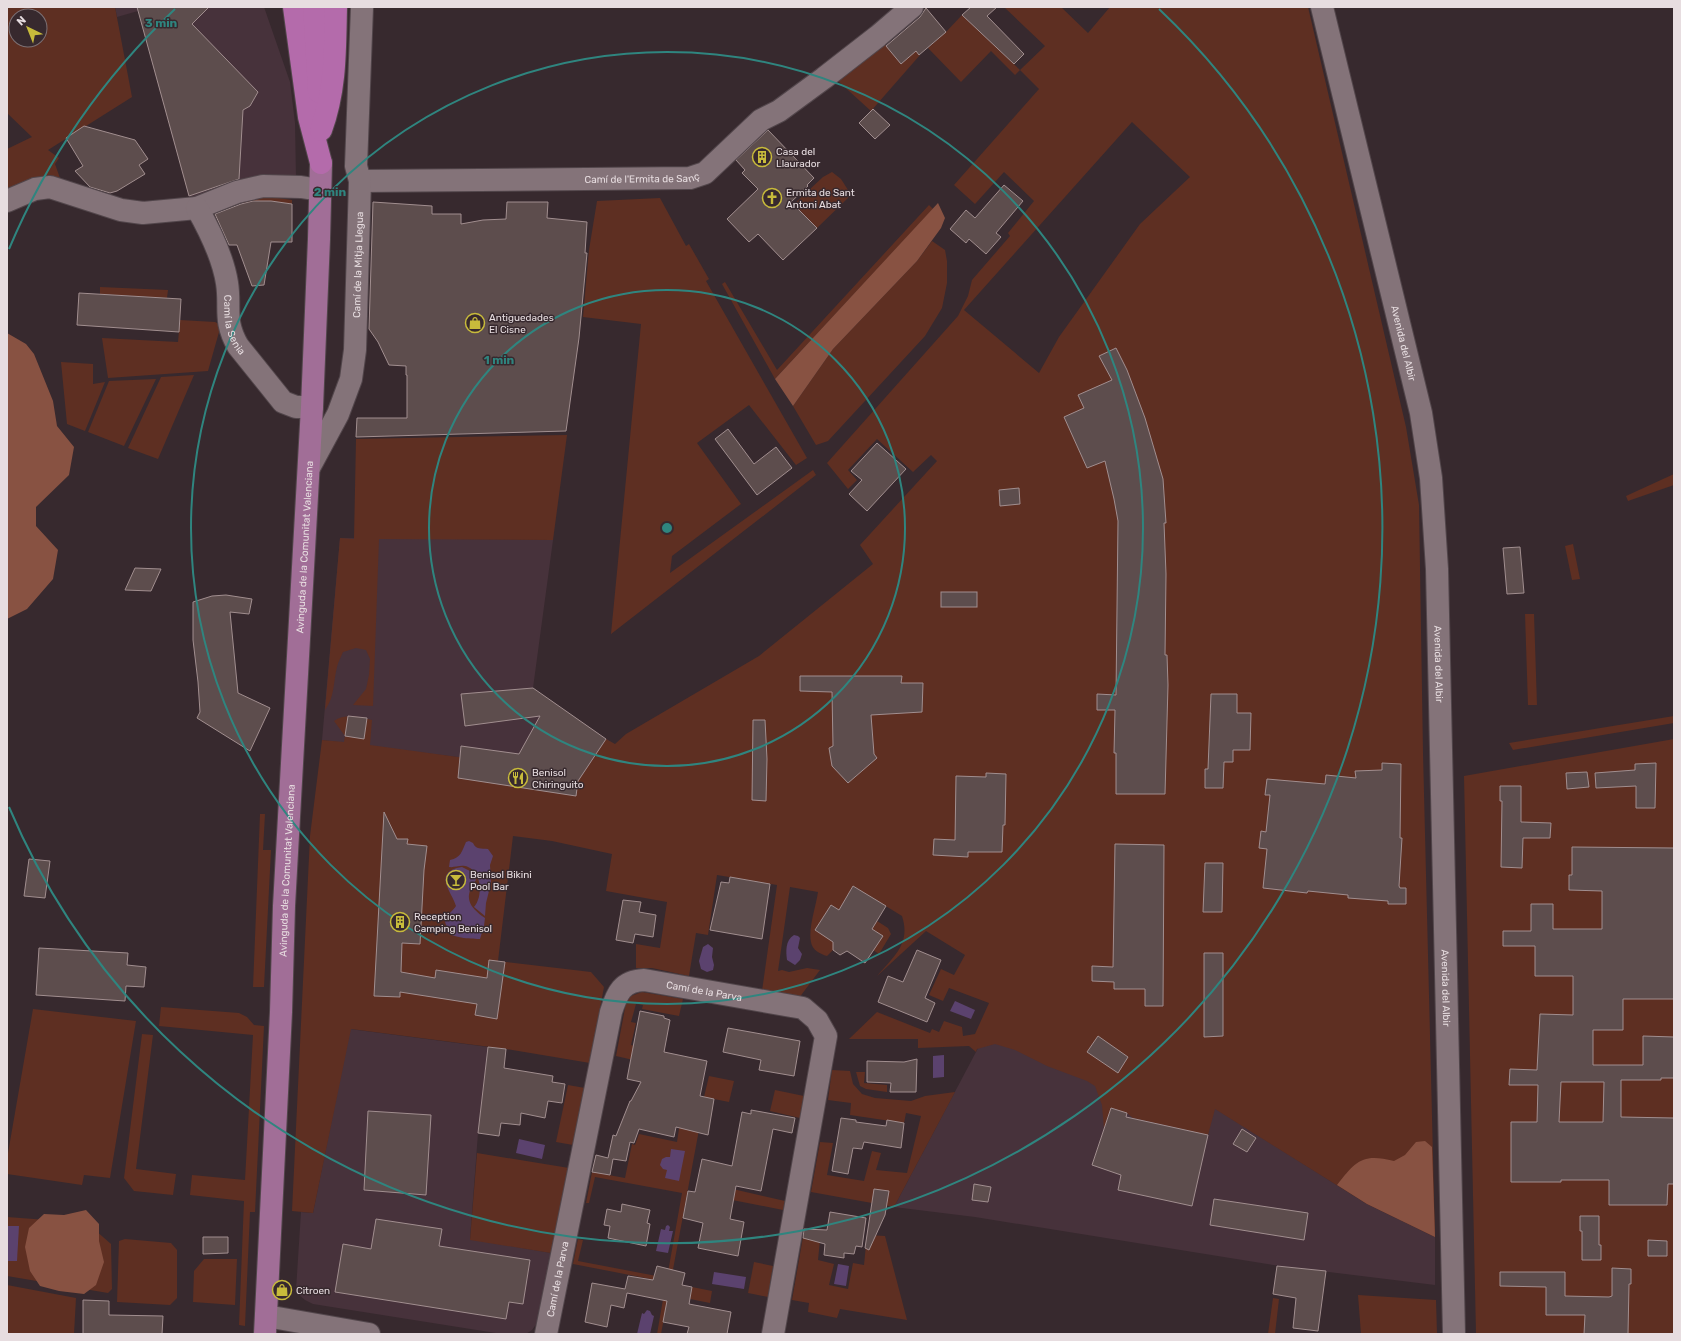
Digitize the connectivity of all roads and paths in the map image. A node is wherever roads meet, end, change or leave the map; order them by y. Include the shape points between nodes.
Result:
1 (294, 7) edge
2 (314, 7) edge
3 (336, 7) edge
4 (362, 7) edge
5 (912, 7) edge
6 (1322, 7) edge
7 (321, 130) junction
8 (321, 163) junction
9 (360, 181) junction
10 (320, 190) junction
11 (7, 201) edge
12 (197, 208) junction
13 (312, 407) junction
14 (310, 466) junction
15 (265, 1325) edge
16 (368, 1334) edge
17 (546, 1334) edge
18 (773, 1334) edge
19 (1454, 1334) edge

1 - 8 highway via 309,117
2 - 7 highway
3 - 7 highway via 331,98
4 - 9 street, Camí de la Mitja Llegua via 356,166
5 - 9 street, Camí de l'Ermita de Sanç via 779,111 761,120 705,173 690,178
6 - 19 street, Avenida del Albir via 1405,346 1422,420 1431,478 1437,569
7 - 8 highway
8 - 10 main road, Avinguda de la Comunitat Valenciana
9 - 14 street, Camí de la Mitja Llegua via 355,350 351,379 338,414
10 - 12 street via 262,186 237,192
10 - 13 main road, Avinguda de la Comunitat Valenciana
11 - 12 street via 35,189 50,187 121,210 143,213
12 - 13 street, Camí la Senia via 216,247 225,274 228,322 238,346 283,402 296,407
13 - 14 main road, Avinguda de la Comunitat Valenciana
14 - 15 main road, Avinguda de la Comunitat Valenciana via 284,906 282,1000
15 - 16 street
17 - 18 street, Camí de la Parva via 611,1012 616,998 626,985 635,980 803,1008 817,1020 826,1036

